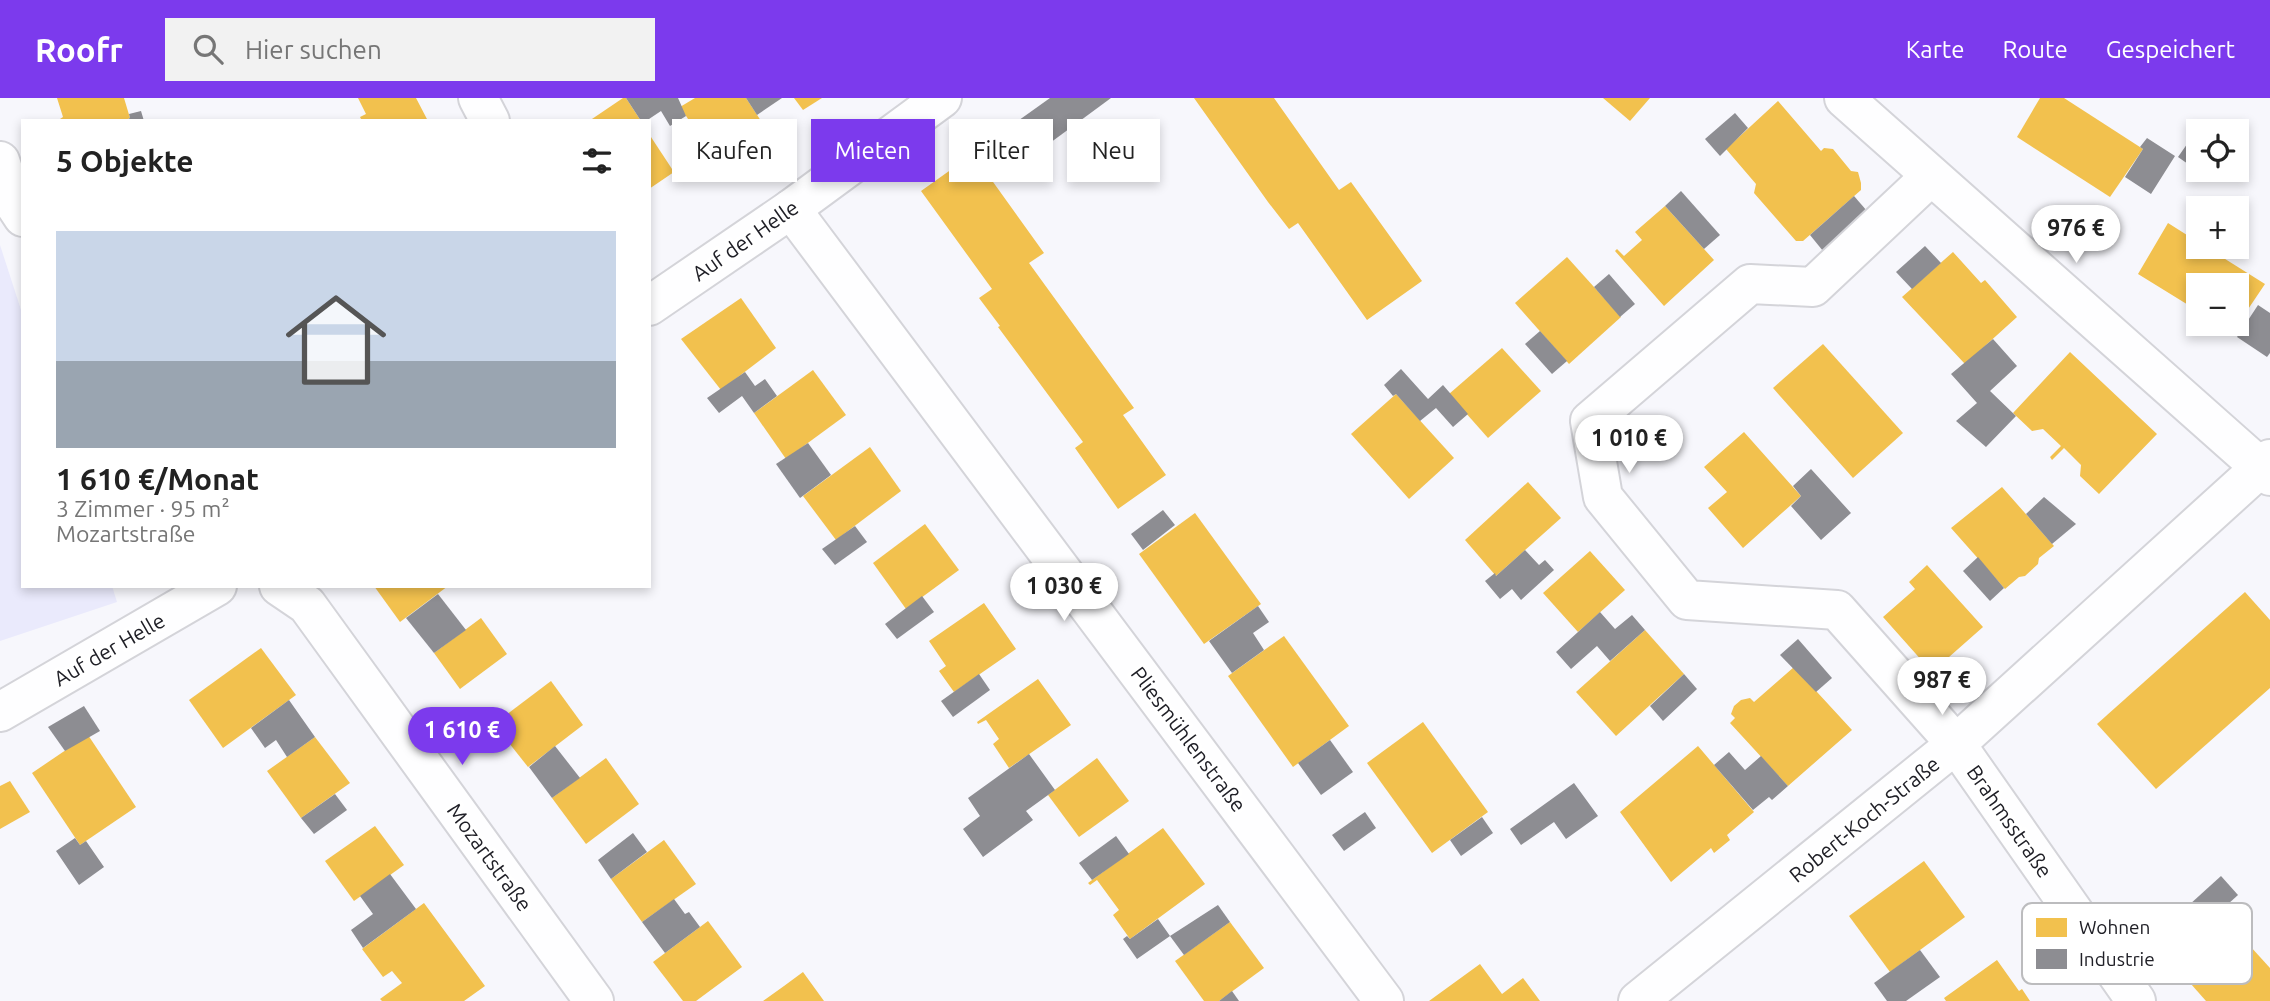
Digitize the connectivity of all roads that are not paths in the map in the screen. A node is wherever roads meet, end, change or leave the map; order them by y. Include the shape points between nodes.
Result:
1 (478, 98) edge
2 (942, 98) edge
3 (1844, 98) edge
4 (489, 119) edge
5 (0, 161) edge
6 (1931, 176) junction
7 (792, 209) junction
8 (21, 214) edge
9 (651, 305) edge
10 (2267, 468) edge
11 (214, 588) edge
12 (282, 588) edge
13 (0, 712) edge
14 (1956, 744) junction
15 (2067, 903) edge
16 (2124, 984) edge
17 (594, 1001) edge
18 (1384, 1001) edge
19 (1639, 1001) edge
20 (2136, 1001) edge

1 - 4 street
2 - 7 street, Auf der Helle
3 - 6 street
5 - 8 street
6 - 10 street
6 - 14 street, Brahmsstraße via 1813,287 1750,284 1590,421 1603,497 1687,600 1837,610
7 - 9 street, Auf der Helle
7 - 18 street, Pliesmühlenstraße
10 - 14 street, Robert-Koch-Straße
11 - 13 street, Auf der Helle
12 - 17 street, Mozartstraße via 307,605
14 - 15 street, Brahmsstraße
14 - 19 street, Robert-Koch-Straße
16 - 20 street, Brahmsstraße

